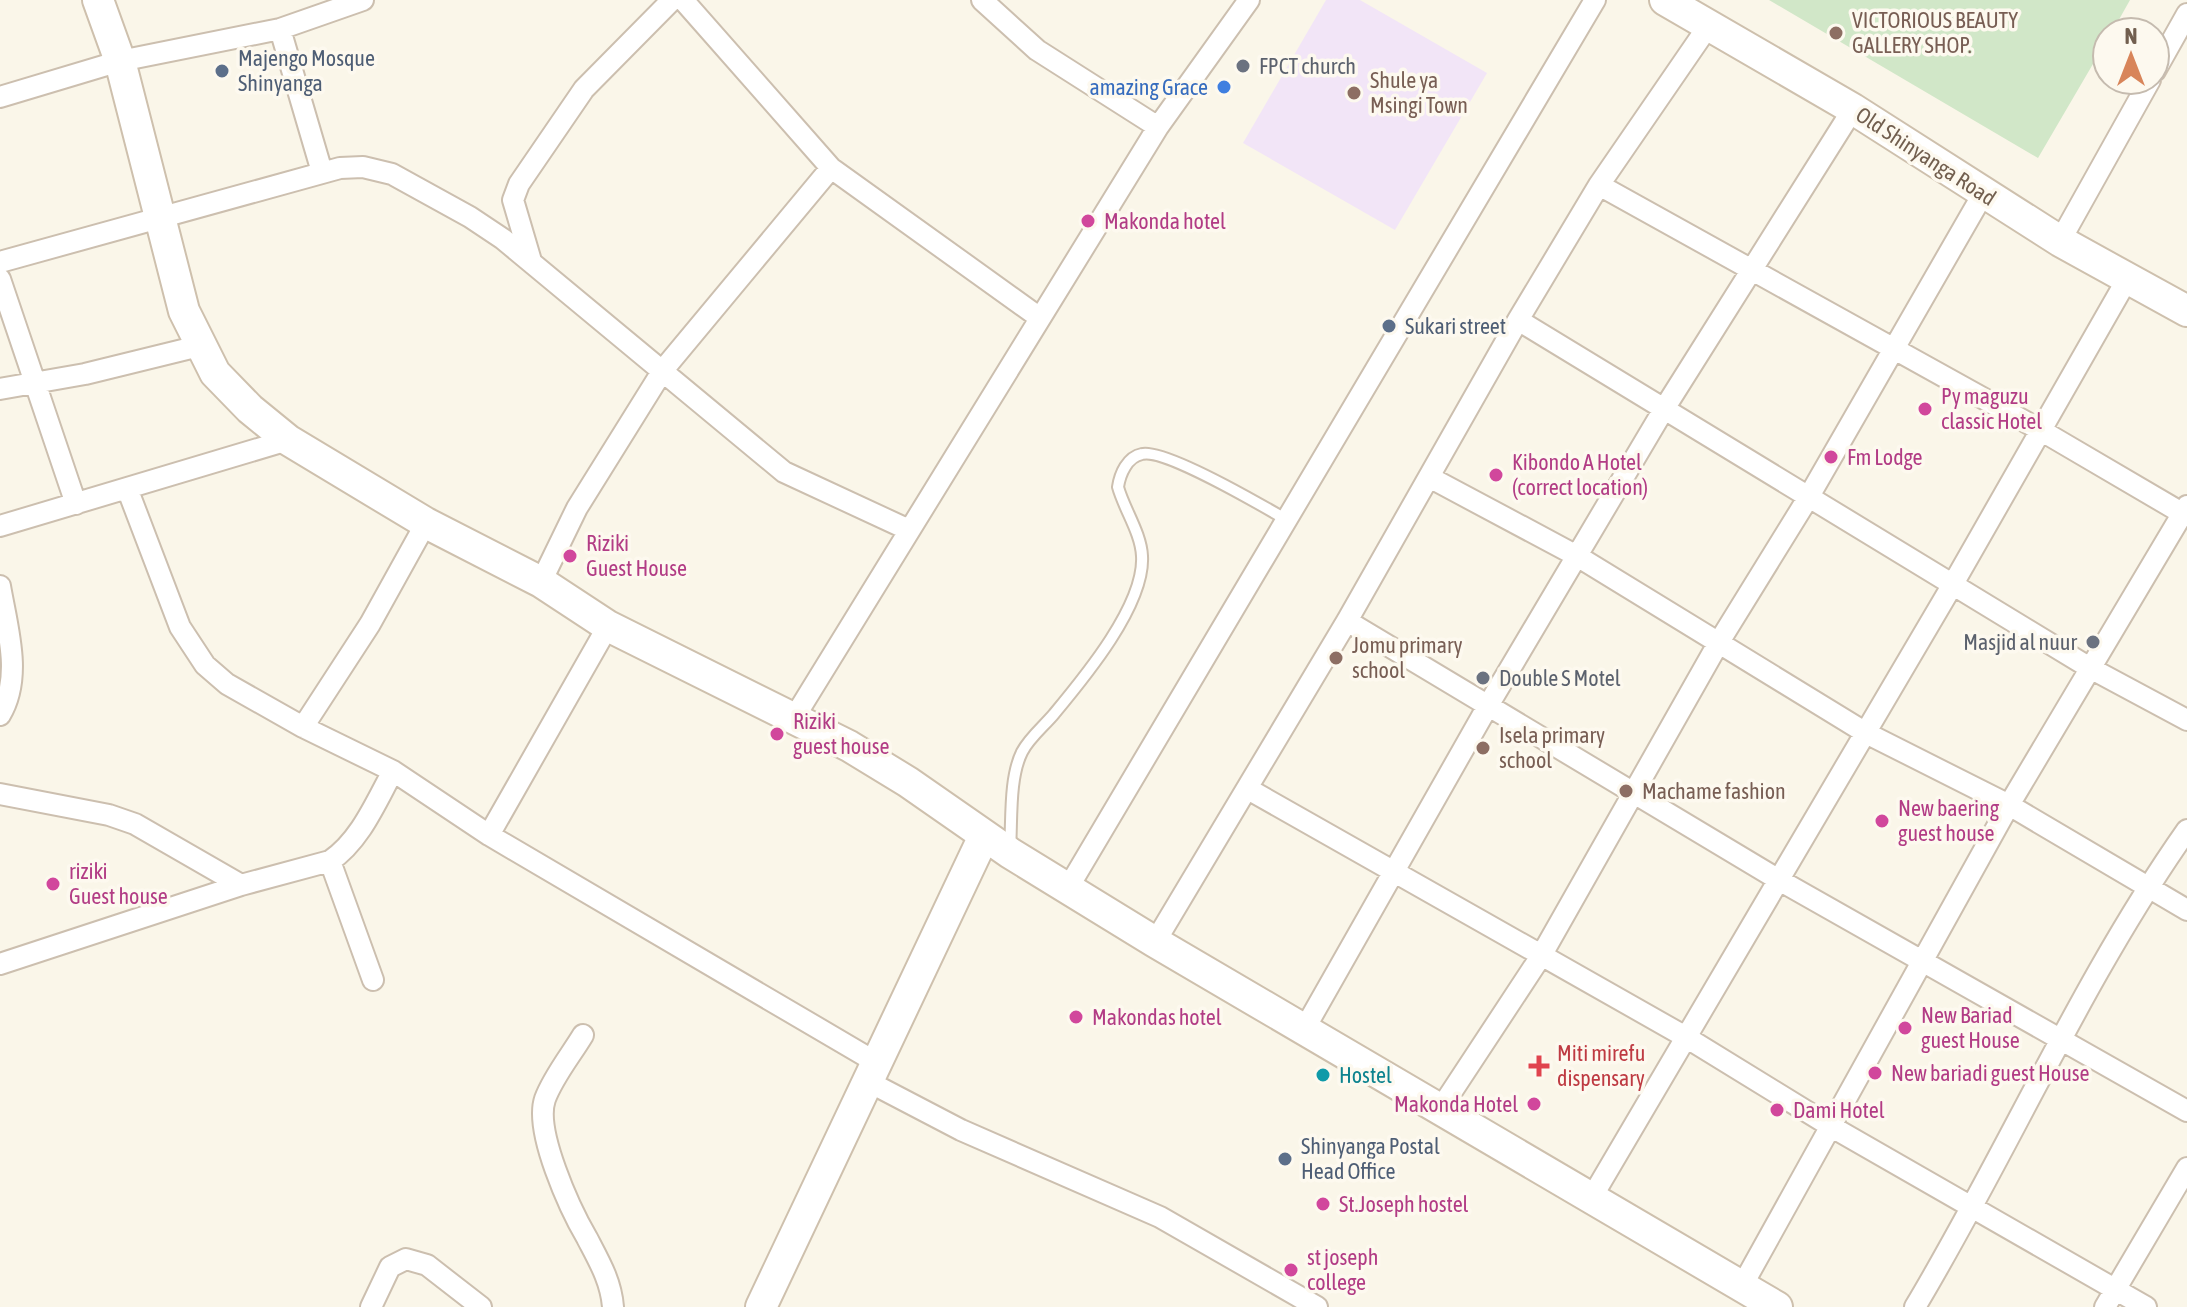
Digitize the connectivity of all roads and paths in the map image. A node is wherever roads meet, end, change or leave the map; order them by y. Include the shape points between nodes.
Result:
1 (98, 0) edge
2 (363, 0) edge
3 (672, 0) edge
4 (683, 0) edge
5 (982, 0) edge
6 (1249, 0) edge
7 (1595, 0) edge
8 (1665, 0) edge
9 (334, 5) edge
10 (2187, 14) edge
11 (1709, 25) junction
12 (280, 29) junction
13 (2171, 42) edge
14 (120, 61) junction
15 (2141, 96) edge
16 (0, 97) edge
17 (1853, 109) junction
18 (1158, 127) junction
19 (831, 168) junction
20 (322, 172) junction
21 (1599, 185) junction
22 (1983, 194) junction
23 (162, 218) junction
24 (2060, 241) junction
25 (0, 262) edge
26 (532, 265) junction
27 (1750, 267) junction
28 (2129, 276) junction
29 (0, 279) edge
30 (2187, 311) edge
31 (1040, 318) junction
32 (1518, 320) junction
33 (199, 346) junction
34 (1895, 350) junction
35 (663, 370) junction
36 (33, 384) junction
37 (0, 389) edge
38 (1664, 409) junction
39 (2042, 431) junction
40 (288, 440) junction
41 (1429, 477) junction
42 (127, 488) junction
43 (1808, 498) junction
44 (76, 504) junction
45 (2186, 512) edge
46 (1287, 520) junction
47 (426, 523) junction
48 (0, 526) edge
49 (909, 530) junction
50 (1577, 556) junction
51 (541, 582) junction
52 (1953, 584) junction
53 (0, 586) edge
54 (1347, 621) junction
55 (608, 626) junction
56 (1719, 642) junction
57 (2090, 668) junction
58 (1489, 704) junction
59 (0, 715) edge
60 (794, 718) junction
61 (2187, 720) edge
62 (303, 727) junction
63 (1866, 733) junction
64 (393, 771) junction
65 (1248, 789) junction
66 (0, 794) edge
67 (1635, 794) junction
68 (2009, 805) junction
69 (2187, 830) edge
70 (489, 835) junction
71 (984, 836) junction
72 (1010, 853) junction
73 (330, 861) junction
74 (1396, 872) junction
75 (1779, 880) junction
76 (241, 885) junction
77 (2148, 886) junction
78 (1068, 888) junction
79 (2187, 910) edge
80 (1155, 942) junction
81 (1541, 956) junction
82 (1922, 959) junction
83 (0, 964) edge
84 (373, 980) dead end
85 (1305, 1028) junction
86 (583, 1035) dead end
87 (1684, 1036) junction
88 (2062, 1042) junction
89 (874, 1073) junction
90 (1439, 1111) junction
91 (2187, 1111) edge
92 (1832, 1127) junction
93 (2187, 1168) edge
94 (1592, 1197) junction
95 (1974, 1208) junction
96 (1742, 1286) junction
97 (2110, 1298) edge
98 (371, 1307) edge
99 (481, 1307) edge
100 (613, 1307) edge
101 (761, 1307) edge
102 (1317, 1307) edge
103 (1777, 1307) edge
104 (1915, 1307) edge
105 (2146, 1307) edge

1 - 14 street
2 - 9 street
3 - 26 street via 584,89 519,184 513,200
4 - 19 street
5 - 18 street via 1037,50
6 - 18 street
7 - 46 street
8 - 11 street, Old Shinyanga Road
9 - 12 street
10 - 13 street
11 - 17 street, Old Shinyanga Road
11 - 21 street
12 - 14 street
12 - 20 street
14 - 16 street
14 - 23 street
15 - 24 street
17 - 22 street, Old Shinyanga Road
17 - 27 street
18 - 31 street
19 - 31 street
19 - 35 street
20 - 23 street
20 - 26 street via 363,167 392,174 470,217
21 - 27 street
21 - 32 street
22 - 24 street, Old Shinyanga Road
22 - 34 street
23 - 25 street
23 - 33 street via 184,311
24 - 28 street, Old Shinyanga Road
26 - 35 street
27 - 34 street
27 - 38 street
28 - 30 street, Old Shinyanga Road
28 - 39 street
29 - 36 street
31 - 49 street
32 - 38 street
32 - 41 street
33 - 36 street
33 - 40 street via 215,373
34 - 39 street
34 - 43 street
35 - 49 street via 784,472
35 - 51 street via 583,498
36 - 37 street
36 - 44 street
38 - 43 street
38 - 50 street
39 - 45 street
39 - 52 street
40 - 42 street
40 - 47 street
41 - 50 street
41 - 54 street
42 - 44 street
42 - 62 street via 180,627 198,657 227,684
43 - 52 street
43 - 56 street
44 - 48 street
45 - 57 street
46 - 72 lane via 1154,454 1138,455 1127,463 1118,487 1141,545 1136,588 1086,673 1022,751
46 - 78 street
47 - 51 street
47 - 62 street via 370,624
49 - 60 street
50 - 56 street
50 - 58 street
51 - 55 street
52 - 57 street
52 - 63 street
53 - 59 street via 12,669 8,702
54 - 58 street
54 - 65 street
55 - 60 street
55 - 70 street
56 - 63 street
56 - 67 street
57 - 61 street
57 - 68 street
58 - 67 street
58 - 74 street
60 - 71 street via 908,782
62 - 64 street
63 - 68 street
63 - 75 street
64 - 70 street
64 - 73 street via 351,842
65 - 74 street
65 - 80 street
66 - 76 street via 135,824
67 - 75 street
67 - 81 street
68 - 77 street
68 - 82 street
69 - 77 street
70 - 89 street
71 - 72 street
71 - 89 street
72 - 78 street
73 - 76 street
73 - 84 street
74 - 81 street
74 - 85 street
75 - 82 street
75 - 87 street
76 - 83 street
77 - 79 street
77 - 88 street
78 - 80 street
80 - 85 street
81 - 87 street
81 - 90 street
82 - 88 street
82 - 92 street
85 - 90 street
86 - 100 street via 551,1087 542,1118 546,1145 601,1264
87 - 92 street
87 - 94 street
88 - 91 street
88 - 95 street
89 - 101 street
89 - 102 street via 961,1130 1160,1217
90 - 94 street
92 - 95 street
92 - 96 street
93 - 97 street
94 - 96 street
95 - 97 street
95 - 104 street
96 - 103 street
97 - 105 street
98 - 99 street via 390,1267 406,1259 427,1265

